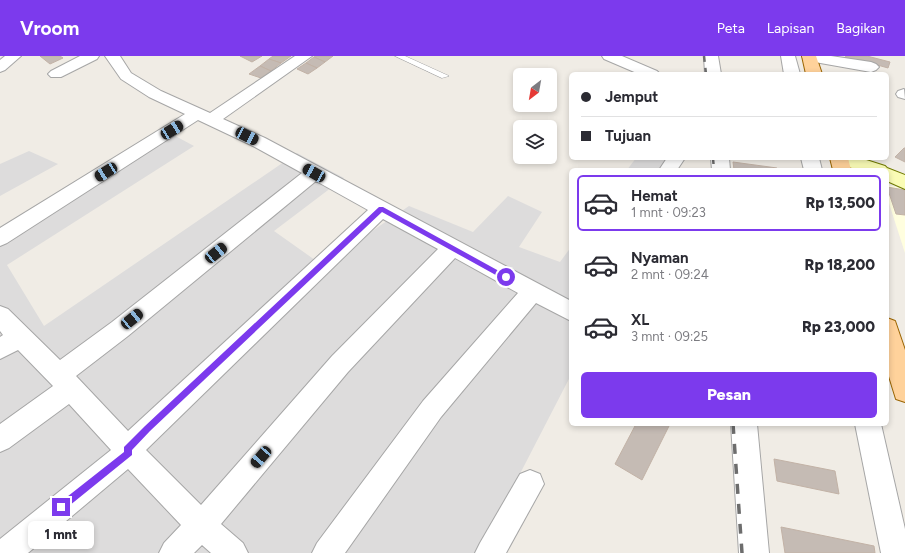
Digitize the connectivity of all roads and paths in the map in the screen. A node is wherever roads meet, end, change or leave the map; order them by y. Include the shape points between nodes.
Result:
1 (14, 56) edge
2 (92, 56) edge
3 (305, 56) edge
4 (399, 56) edge
5 (610, 56) edge
6 (711, 56) edge
7 (788, 56) edge
8 (115, 57) edge
9 (808, 61) edge
10 (0, 67) edge
11 (871, 67) dead end
12 (647, 72) edge
13 (713, 72) edge
14 (792, 72) edge
15 (56, 74) dead end
16 (445, 76) dead end
17 (205, 116) junction
18 (846, 160) edge
19 (872, 168) edge
20 (314, 173) junction
21 (889, 175) edge
22 (905, 182) edge
23 (381, 209) junction
24 (0, 238) edge
25 (452, 248) junction
26 (532, 292) junction
27 (569, 311) edge
28 (0, 316) edge
29 (889, 335) edge
30 (9, 343) edge
31 (65, 382) junction
32 (905, 391) edge
33 (744, 426) edge
34 (868, 426) edge
35 (0, 439) edge
36 (128, 451) junction
37 (530, 484) dead end
38 (201, 526) junction
39 (5, 553) edge
40 (174, 553) edge
41 (233, 553) edge
42 (327, 553) edge
43 (490, 553) edge
44 (754, 553) edge
45 (896, 553) edge

1 - 10 street
2 - 15 street
3 - 17 street
4 - 16 lane
5 - 12 street
6 - 13 street
7 - 14 street
8 - 17 street via 126,76 141,86
9 - 11 street
17 - 20 street
17 - 24 street
18 - 19 street
20 - 23 street
20 - 31 street via 120,329
21 - 22 street
23 - 25 street
23 - 36 street
25 - 26 street
25 - 38 street via 340,364
26 - 27 street
26 - 42 street via 432,409
28 - 30 street
29 - 32 main road
30 - 31 street
31 - 35 street
31 - 36 street
33 - 44 street
34 - 45 street
36 - 38 street
36 - 39 street
37 - 43 street
38 - 40 street
38 - 41 street

